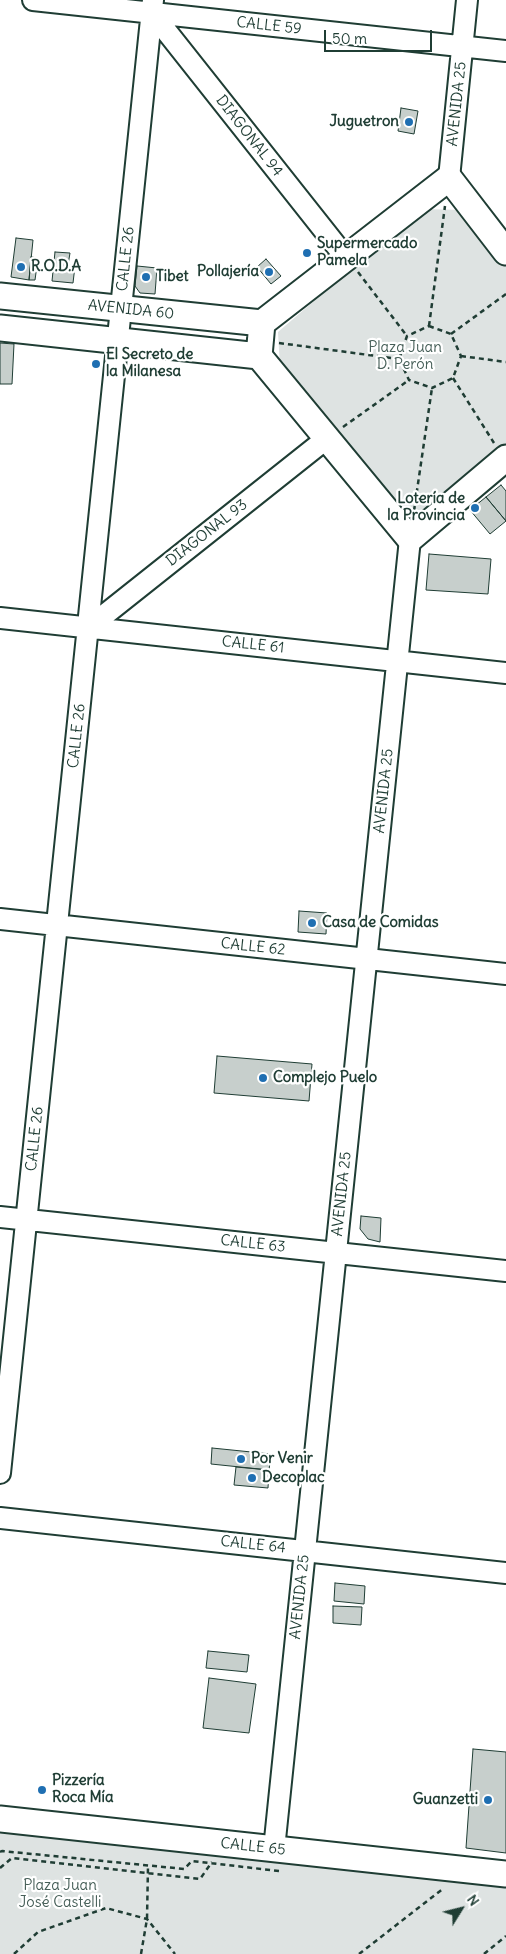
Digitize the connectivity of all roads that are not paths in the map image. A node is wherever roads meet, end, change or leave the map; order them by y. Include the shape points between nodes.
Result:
1 (33, 0) edge
2 (467, 0) edge
3 (153, 6) edge
4 (462, 46) junction
5 (506, 51) edge
6 (449, 178) junction
7 (506, 252) edge
8 (346, 258) junction
9 (0, 296) edge
10 (121, 309) junction
11 (0, 328) edge
12 (261, 340) junction
13 (118, 341) junction
14 (326, 439) junction
15 (506, 459) edge
16 (410, 539) junction
17 (0, 618) edge
18 (88, 628) junction
19 (397, 661) junction
20 (506, 673) edge
21 (0, 919) edge
22 (57, 925) junction
23 (366, 959) junction
24 (506, 974) edge
25 (0, 1217) edge
26 (26, 1220) junction
27 (336, 1253) junction
28 (506, 1272) edge
29 (0, 1473) edge
30 (0, 1518) edge
31 (304, 1551) junction
32 (506, 1573) edge
33 (0, 1819) edge
34 (274, 1849) junction
35 (506, 1874) edge

1 - 3 street, CALLE 59
2 - 4 street, AVENIDA 25
3 - 4 street, CALLE 59
3 - 8 street, DIAGONAL 94
3 - 10 street, CALLE 26
4 - 5 street, CALLE 59
4 - 6 street, AVENIDA 25
6 - 7 main road
6 - 8 main road
8 - 12 main road
9 - 10 main road, AVENIDA 60
10 - 12 main road, AVENIDA 60
10 - 13 street, CALLE 26
11 - 13 main road
12 - 13 main road
12 - 14 main road
13 - 18 street, CALLE 26
14 - 16 main road
14 - 18 street, DIAGONAL 93
15 - 16 main road
16 - 19 street, AVENIDA 25
17 - 18 street, CALLE 61
18 - 19 street, CALLE 61
18 - 22 street, CALLE 26
19 - 20 street, CALLE 61
19 - 23 street, AVENIDA 25
21 - 22 street, CALLE 62
22 - 23 street, CALLE 62
22 - 26 street, CALLE 26
23 - 24 street, CALLE 62
23 - 27 street, AVENIDA 25
25 - 26 street, CALLE 63
26 - 27 street, CALLE 63
26 - 29 street, CALLE 26
27 - 28 street, CALLE 63
27 - 31 street, AVENIDA 25
30 - 31 street, CALLE 64
31 - 32 street, CALLE 64
31 - 34 street, AVENIDA 25
33 - 34 main road, CALLE 65
34 - 35 main road, CALLE 65

